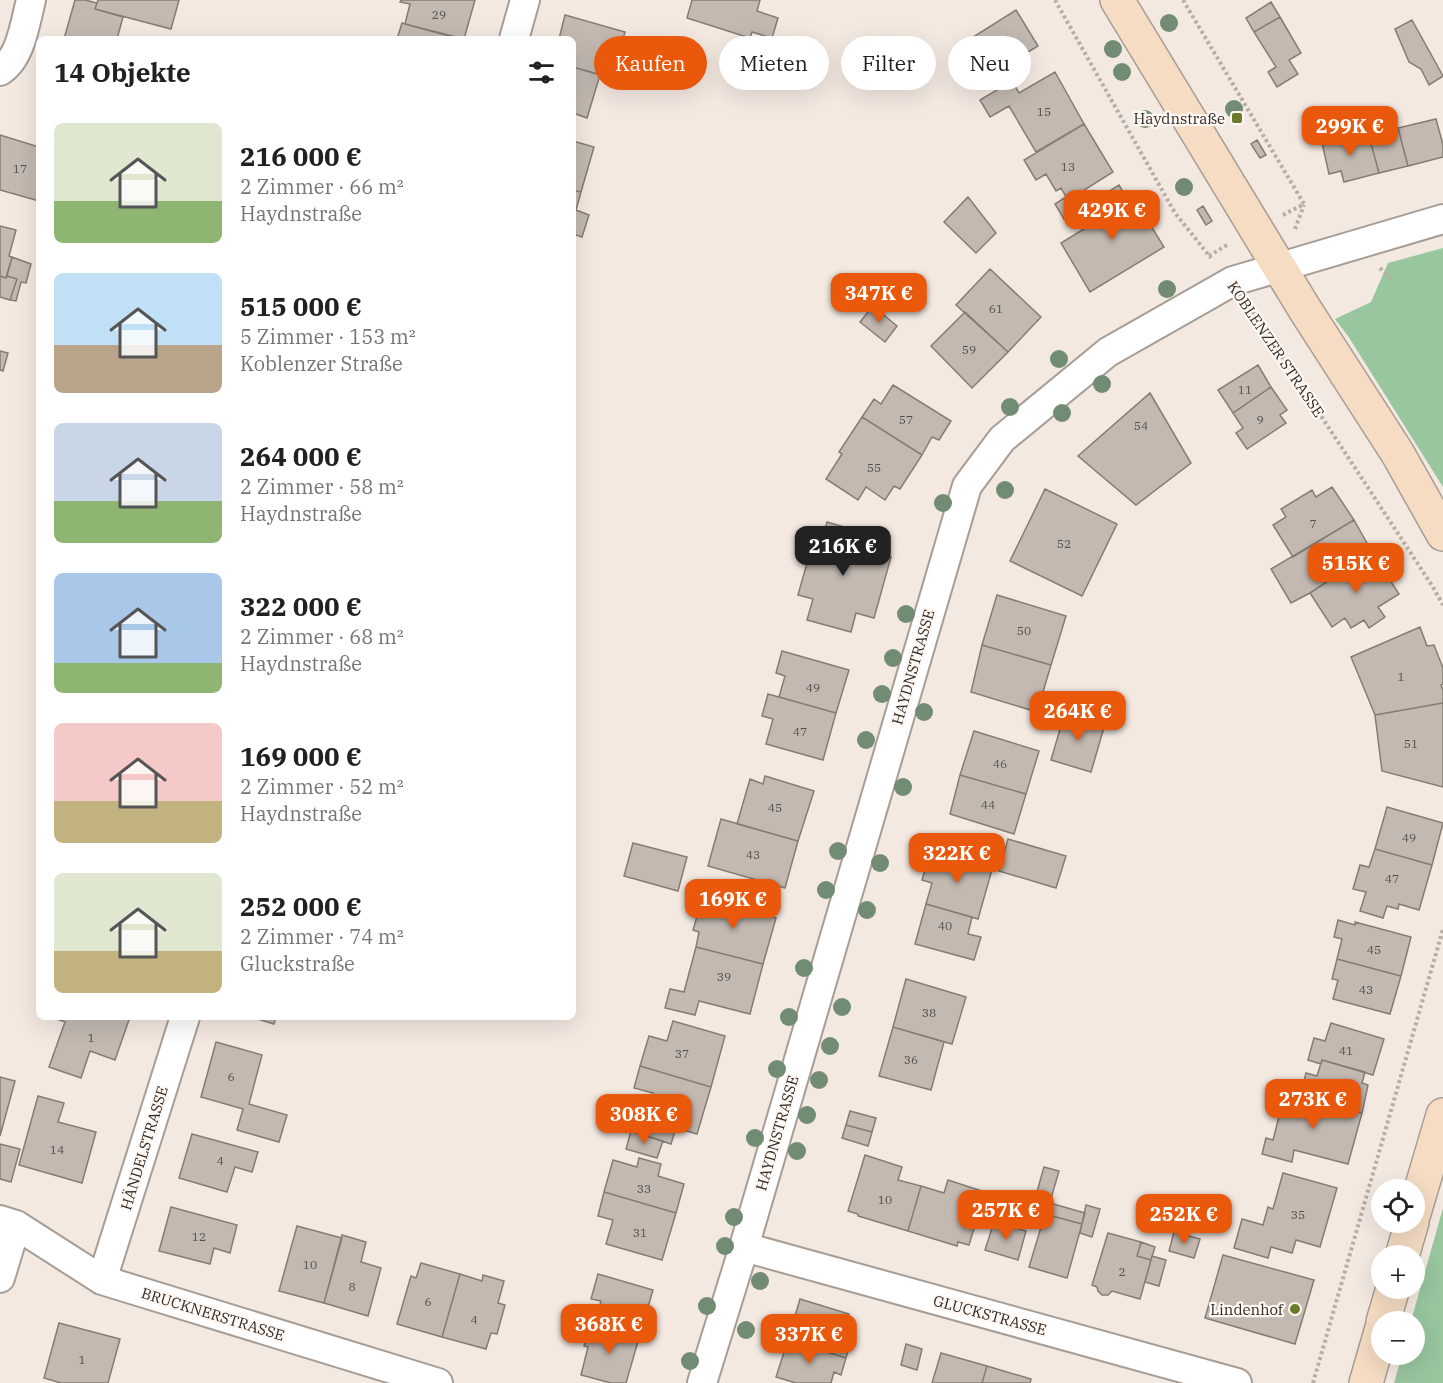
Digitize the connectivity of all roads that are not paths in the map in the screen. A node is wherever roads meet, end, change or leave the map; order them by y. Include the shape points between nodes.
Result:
1 (31, 0) edge
2 (525, 0) edge
3 (1117, 0) edge
4 (515, 36) edge
5 (0, 71) edge
6 (1443, 219) edge
7 (1280, 268) junction
8 (1443, 534) edge
9 (184, 1020) edge
10 (1443, 1114) edge
11 (1424, 1179) edge
12 (8, 1223) edge
13 (744, 1247) junction
14 (0, 1278) edge
15 (102, 1280) junction
16 (1371, 1365) edge
17 (406, 1379) edge
18 (438, 1383) edge
19 (702, 1383) edge
20 (1237, 1383) edge
21 (1366, 1383) edge

1 - 5 street via 17,50
2 - 4 street
3 - 7 main road
6 - 7 street, HAYDNSTRASSE
7 - 8 main road via 1398,454
7 - 13 street, HAYDNSTRASSE via 1233,281 1108,352 1002,440 967,486
9 - 15 street, HÄNDELSTRASSE
10 - 11 main road
12 - 14 street
12 - 15 street, BRUCKNERSTRASSE
13 - 19 street, HAYDNSTRASSE
13 - 20 street, GLUCKSTRASSE
15 - 17 street, BRUCKNERSTRASSE
16 - 21 main road
17 - 18 street, BRUCKNERSTRASSE

